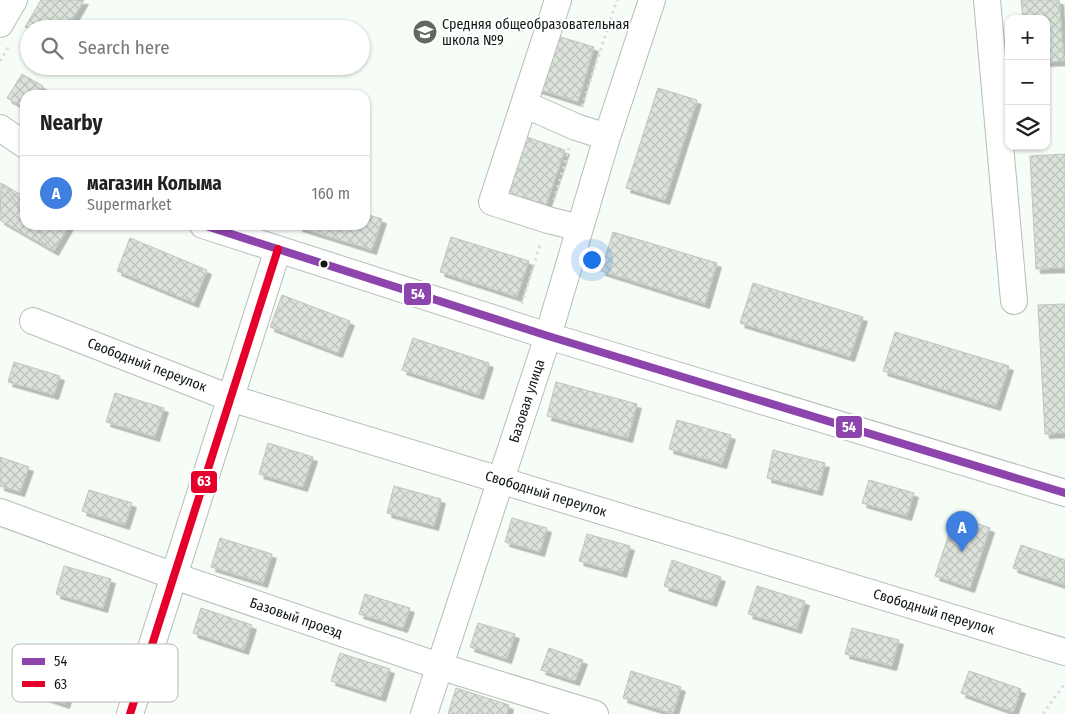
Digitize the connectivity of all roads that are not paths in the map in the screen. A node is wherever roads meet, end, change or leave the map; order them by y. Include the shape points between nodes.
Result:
1 (14, 0) edge
2 (558, 0) edge
3 (652, 0) edge
4 (987, 0) edge
5 (0, 24) edge
6 (524, 104) junction
7 (0, 128) edge
8 (607, 137) junction
9 (20, 142) edge
10 (580, 228) junction
11 (218, 230) edge
12 (278, 249) junction
13 (1014, 301) dead end
14 (33, 321) dead end
15 (548, 336) junction
16 (230, 398) junction
17 (501, 481) junction
18 (1065, 493) edge
19 (0, 512) edge
20 (174, 576) junction
21 (152, 644) edge
22 (1065, 652) edge
23 (440, 666) junction
24 (134, 702) edge
25 (130, 714) edge
26 (424, 714) edge
27 (595, 714) edge

1 - 5 street
2 - 6 street
3 - 8 street, Базовая улица
4 - 13 street
6 - 8 street
6 - 10 street via 492,202
7 - 9 street
8 - 10 street, Базовая улица
10 - 15 street, Базовая улица
11 - 12 street
12 - 15 street
12 - 16 street
14 - 16 street, Свободный переулок
15 - 17 street, Базовая улица
15 - 18 street
16 - 17 street, Свободный переулок
16 - 20 street
17 - 22 street, Свободный переулок
17 - 23 street, Базовая улица
19 - 20 street, Базовый проезд
20 - 21 street
20 - 23 street, Базовый проезд
23 - 26 street, Базовая улица
23 - 27 street, Базовый проезд
24 - 25 street

